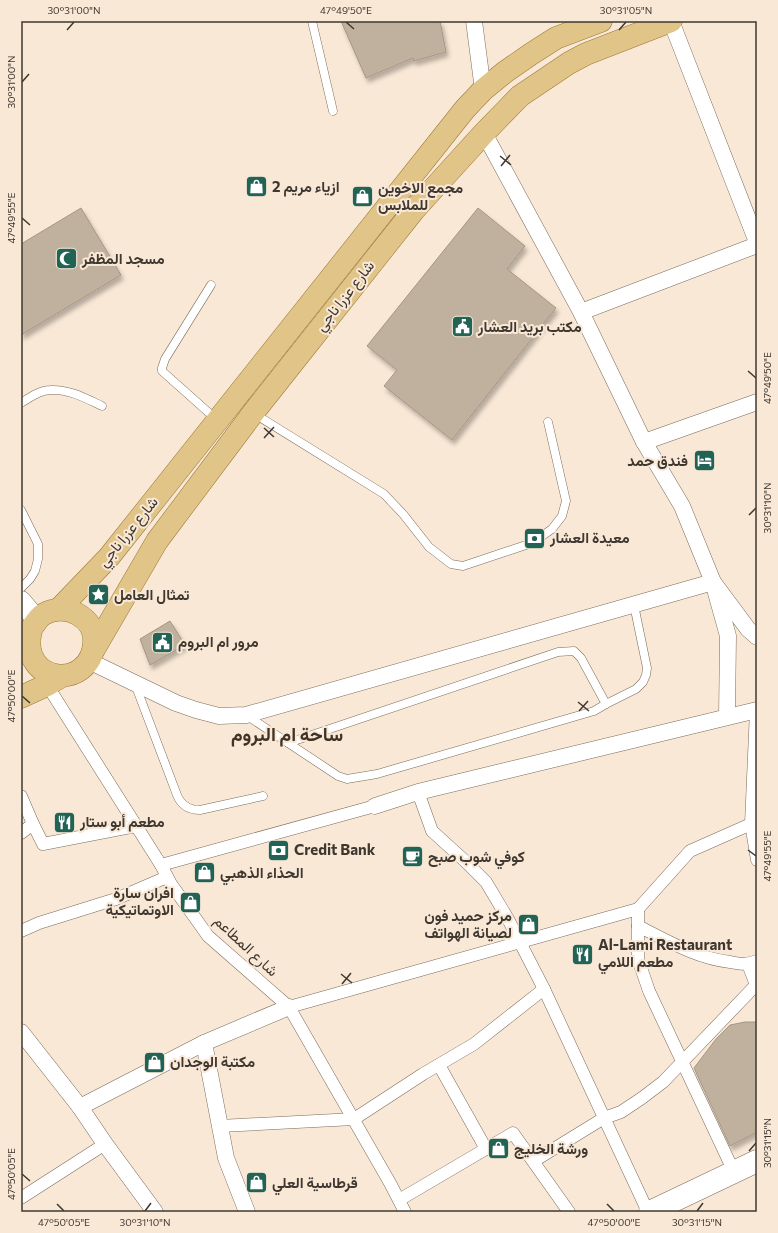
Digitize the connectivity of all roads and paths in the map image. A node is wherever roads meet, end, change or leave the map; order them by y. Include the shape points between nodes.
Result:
1 (312, 21) edge
2 (474, 21) edge
3 (600, 21) edge
4 (671, 21) edge
5 (483, 90) junction
6 (333, 111) dead end
7 (484, 133) junction
8 (757, 244) edge
9 (211, 285) dead end
10 (581, 312) junction
11 (757, 402) edge
12 (21, 403) edge
13 (102, 406) dead end
14 (253, 413) junction
15 (218, 420) junction
16 (548, 422) dead end
17 (644, 442) junction
18 (21, 510) edge
19 (713, 582) junction
20 (21, 588) edge
21 (21, 601) edge
22 (634, 605) junction
23 (59, 609) junction
24 (29, 629) edge
25 (757, 637) edge
26 (91, 656) junction
27 (54, 680) junction
28 (135, 683) junction
29 (21, 697) edge
30 (606, 704) junction
31 (756, 710) edge
32 (246, 715) junction
33 (727, 716) junction
34 (288, 743) junction
35 (418, 792) junction
36 (21, 796) edge
37 (263, 796) dead end
38 (375, 806) joint
39 (33, 824) junction
40 (751, 824) junction
41 (136, 826) junction
42 (21, 833) edge
43 (757, 860) edge
44 (160, 865) junction
45 (167, 877) junction
46 (638, 909) junction
47 (638, 926) junction
48 (21, 931) edge
49 (520, 942) junction
50 (752, 963) edge
51 (756, 984) edge
52 (544, 989) junction
53 (290, 1007) junction
54 (21, 1032) edge
55 (204, 1043) junction
56 (682, 1060) junction
57 (439, 1065) junction
58 (80, 1107) junction
59 (604, 1118) junction
60 (354, 1119) junction
61 (220, 1126) junction
62 (105, 1144) junction
63 (486, 1149) junction
64 (534, 1161) junction
65 (757, 1161) edge
66 (734, 1172) junction
67 (21, 1198) edge
68 (399, 1200) junction
69 (155, 1212) edge
70 (247, 1212) edge
71 (405, 1212) edge
72 (569, 1212) edge
73 (649, 1212) edge

1 - 6 lane
2 - 5 street
3 - 5 main road, شارع عزرا ناجي via 556,38
4 - 7 main road, شارع عزرا ناجي via 569,63 520,96
4 - 8 street
5 - 15 main road, شارع عزرا ناجي via 460,115
7 - 10 street
7 - 14 main road, شارع عزرا ناجي via 414,210
8 - 10 street
9 - 15 lane via 165,359 162,372
10 - 17 street
11 - 17 street
12 - 13 lane via 49,390 74,392
14 - 16 lane via 384,494 429,547 451,564 463,566 532,543 552,529 562,516 566,501
14 - 26 main road, شارع عزرا ناجي via 157,541
15 - 23 main road, شارع عزرا ناجي via 109,557
17 - 19 street via 682,506
18 - 20 lane via 38,544 38,559 35,571
19 - 22 street
19 - 25 street via 748,629
19 - 33 street via 728,636
21 - 24 street
22 - 30 lane via 647,668 646,674 636,689
22 - 32 street
23 - 24 main road via 43,615
23 - 26 main road via 70,610 87,621 95,640
24 - 27 main road via 29,652 41,669 51,674
26 - 27 main road via 82,668
26 - 28 street
27 - 29 main road
27 - 41 street, شارع المطاعم
28 - 32 street via 196,710 219,716
28 - 37 lane via 183,805 200,810
30 - 34 lane via 594,711 360,778 348,779 338,776
30 - 34 lane via 581,658 574,651 558,652
31 - 33 street
31 - 40 street
32 - 34 lane
33 - 35 street
35 - 38 street
35 - 49 street via 432,831 486,882
36 - 39 street
38 - 44 street
39 - 41 street via 44,844
39 - 42 street
40 - 43 street
40 - 46 street via 690,851
41 - 44 street, شارع المطاعم
44 - 45 street, شارع المطاعم
45 - 48 street via 116,899
45 - 53 street, شارع المطاعم via 208,936
46 - 47 street
46 - 49 street
47 - 50 street via 686,950 713,960
47 - 56 street via 638,959 649,991
49 - 52 street
49 - 53 street
50 - 51 street
51 - 56 street
52 - 57 street via 474,1044
52 - 59 street
53 - 55 street
53 - 60 street, شارع المطاعم
54 - 58 street
55 - 58 street
55 - 61 street
56 - 59 street via 663,1082 642,1098 621,1112
56 - 66 street
57 - 60 street
57 - 63 street
58 - 62 street
59 - 64 street
59 - 73 street
60 - 61 street
60 - 68 street, شارع المطاعم
61 - 70 street via 226,1158
62 - 67 street
62 - 69 street
63 - 64 street via 513,1133
63 - 68 street
64 - 72 street
65 - 66 main road
66 - 73 main road
68 - 71 street, شارع المطاعم

